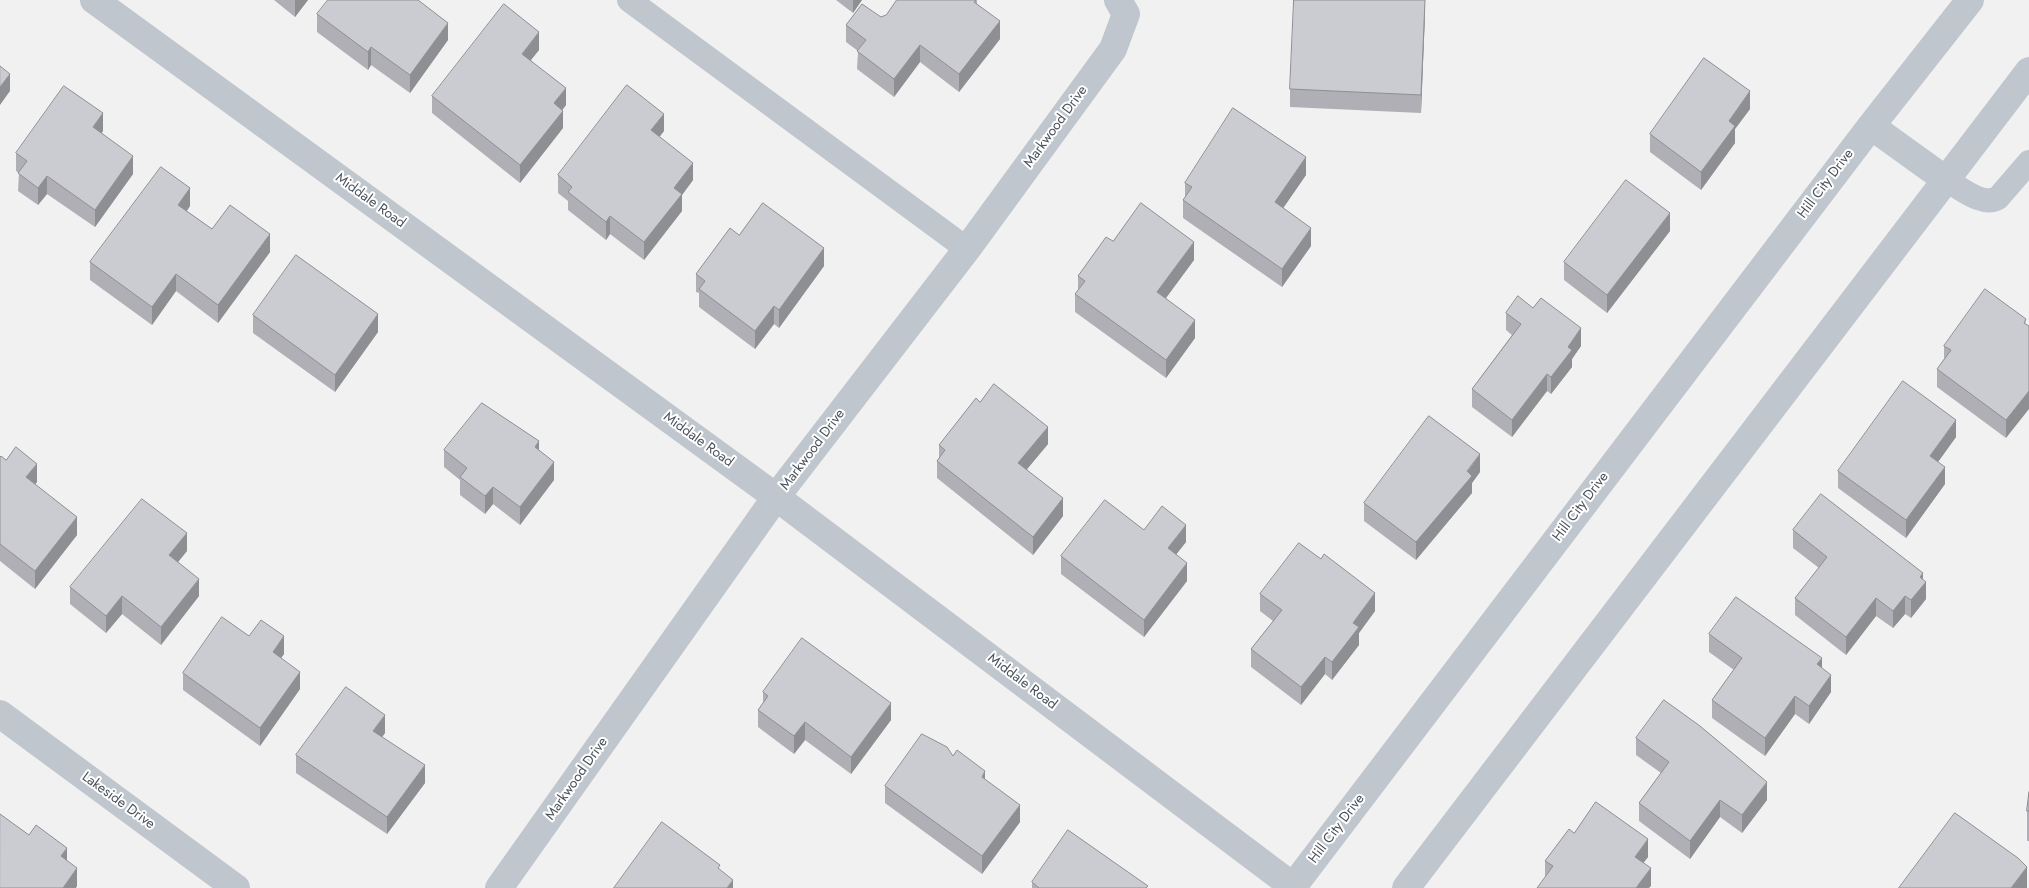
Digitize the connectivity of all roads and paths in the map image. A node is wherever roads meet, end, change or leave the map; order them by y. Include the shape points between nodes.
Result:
1 (94, 0) edge
2 (629, 0) edge
3 (1970, 0) edge
4 (1122, 7) edge
5 (2029, 71) edge
6 (1871, 126) junction
7 (2029, 162) edge
8 (1946, 180) junction
9 (967, 248) junction
10 (776, 497) junction
11 (0, 714) edge
12 (236, 888) edge
13 (499, 888) edge
14 (1293, 888) edge
15 (1406, 888) edge

1 - 10 street, Middale Road
2 - 9 lane
3 - 6 street, Hill City Drive
4 - 9 street, Markwood Drive via 1113,49
5 - 8 street
6 - 8 street
6 - 14 street, Hill City Drive
7 - 8 lane via 1992,201 1984,201
8 - 15 street
9 - 10 street, Markwood Drive
10 - 13 street, Markwood Drive
10 - 14 street, Middale Road
11 - 12 street, Lakeside Drive

